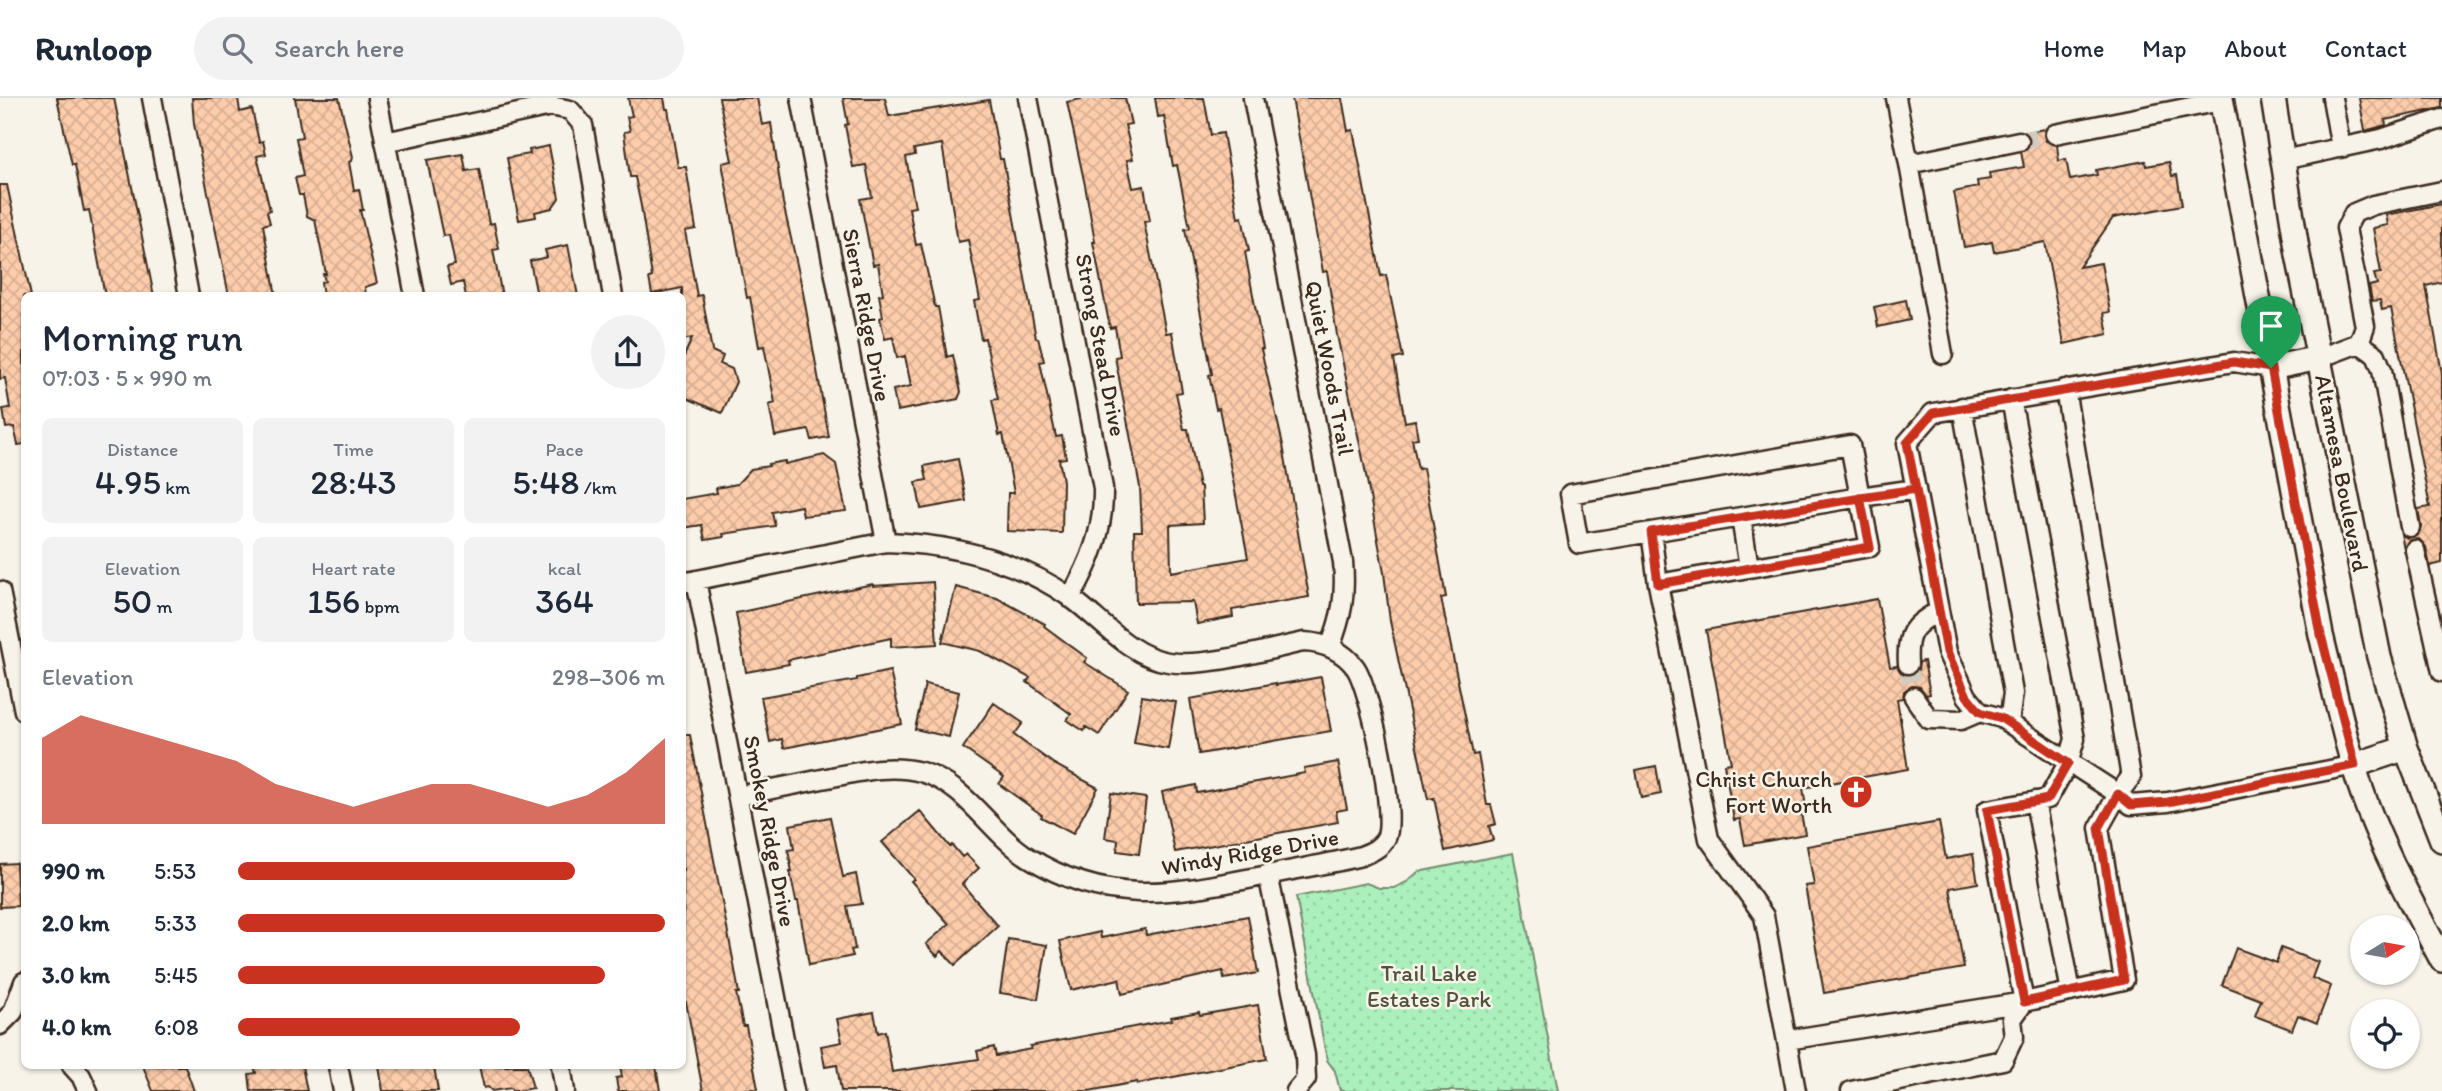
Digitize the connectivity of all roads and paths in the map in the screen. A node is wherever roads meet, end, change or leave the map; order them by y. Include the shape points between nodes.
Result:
1 (152, 98) edge
2 (377, 98) edge
3 (801, 98) edge
4 (1028, 98) edge
5 (1252, 98) edge
6 (1896, 98) edge
7 (2273, 98) edge
8 (2332, 98) edge
9 (2221, 100) edge
10 (2182, 103) edge
11 (2442, 119) edge
12 (2054, 134) tunnel mouth
13 (2019, 141) tunnel mouth
14 (385, 142) junction
15 (2341, 148) junction
16 (2283, 160) junction
17 (1909, 164) junction
18 (2442, 191) edge
19 (188, 292) edge
20 (414, 292) edge
21 (612, 292) edge
22 (2359, 343) junction
23 (1943, 354) dead end
24 (2319, 358) junction
25 (2271, 368) junction
26 (2065, 389) junction
27 (2011, 399) junction
28 (1962, 407) junction
29 (1916, 489) junction
30 (1860, 497) junction
31 (1741, 517) junction
32 (2410, 527) dead end
33 (1651, 532) junction
34 (886, 542) junction
35 (2415, 550) dead end
36 (1749, 568) junction
37 (689, 582) edge
38 (1658, 584) junction
39 (0, 591) edge
40 (1070, 598) junction
41 (1939, 611) junction
42 (1330, 647) junction
43 (1908, 664) tunnel mouth
44 (2442, 672) edge
45 (21, 694) edge
46 (1914, 697) tunnel mouth
47 (1980, 712) junction
48 (2009, 723) junction
49 (2406, 748) junction
50 (2068, 763) junction
51 (2355, 765) junction
52 (2118, 794) junction
53 (739, 796) junction
54 (2435, 798) edge
55 (2035, 801) junction
56 (2442, 840) edge
57 (1268, 874) junction
58 (2442, 960) edge
59 (21, 991) edge
60 (2071, 992) junction
61 (2024, 1002) junction
62 (12, 1019) edge
63 (1787, 1040) junction
64 (75, 1069) edge
65 (339, 1069) edge
66 (561, 1069) edge
67 (88, 1091) edge
68 (343, 1091) edge
69 (565, 1091) edge
70 (794, 1091) edge
71 (1296, 1091) edge
72 (1796, 1091) edge
73 (1851, 1091) edge

1 - 19 street
2 - 14 street
3 - 34 street, Sierra Ridge Drive
4 - 40 street, Strong Stead Drive via 1103,488 1097,541
5 - 42 street, Quiet Woods Trail via 1343,562 1345,598
6 - 17 street
7 - 16 main road, Altamesa Boulevard
8 - 15 street
9 - 10 street
9 - 25 main road
10 - 12 street
11 - 15 street
13 - 17 street
14 - 20 street
14 - 21 street via 551,106 570,110 583,125
15 - 16 street
16 - 24 main road, Altamesa Boulevard
17 - 23 street
18 - 22 street via 2354,213 2346,228 2365,326
22 - 24 street
22 - 32 street via 2376,355 2382,370
24 - 25 main road
24 - 49 main road, Altamesa Boulevard via 2379,657
25 - 26 street via 2234,362
25 - 51 main road via 2321,635
26 - 27 street
26 - 52 street via 2131,777
27 - 28 street
27 - 50 street via 2075,739
28 - 29 street via 1933,413 1907,443
28 - 48 street via 2013,693
29 - 30 street
29 - 41 street
30 - 31 street
30 - 33 street via 1850,445 1570,494 1579,544
30 - 36 street via 1870,547
31 - 33 street
31 - 36 street
33 - 38 street
34 - 37 street
34 - 40 street via 980,555 1031,575
35 - 44 street
36 - 38 street
37 - 53 street, Smokey Ridge Drive
38 - 63 street via 1709,839 1765,916
39 - 45 street
40 - 42 street via 1134,649 1166,662 1202,663 1304,642
41 - 43 street via 1920,620 1907,642
41 - 47 street via 1947,652 1967,696
42 - 57 street, Windy Ridge Drive via 1355,667 1370,703 1389,803 1386,840 1361,856
46 - 47 street via 1928,719 1961,720
47 - 48 street
48 - 50 street
49 - 51 main road
49 - 54 main road, Altamesa Boulevard
50 - 52 street
50 - 55 street via 2048,799
51 - 52 street via 2168,802 2131,805
51 - 58 main road via 2404,890
52 - 60 street via 2099,828 2124,980
53 - 57 street, Windy Ridge Drive via 901,768 945,783 1027,857 1090,885 1170,892
53 - 70 street, Smokey Ridge Drive
54 - 56 main road, Altamesa Boulevard
55 - 60 street
55 - 61 street via 1987,810
57 - 71 street via 1305,1055 1306,1079
59 - 62 street
60 - 61 street
61 - 63 street
61 - 73 street via 2011,1019 2014,1037 2003,1060
63 - 72 street
64 - 67 street
65 - 68 street
66 - 69 street

